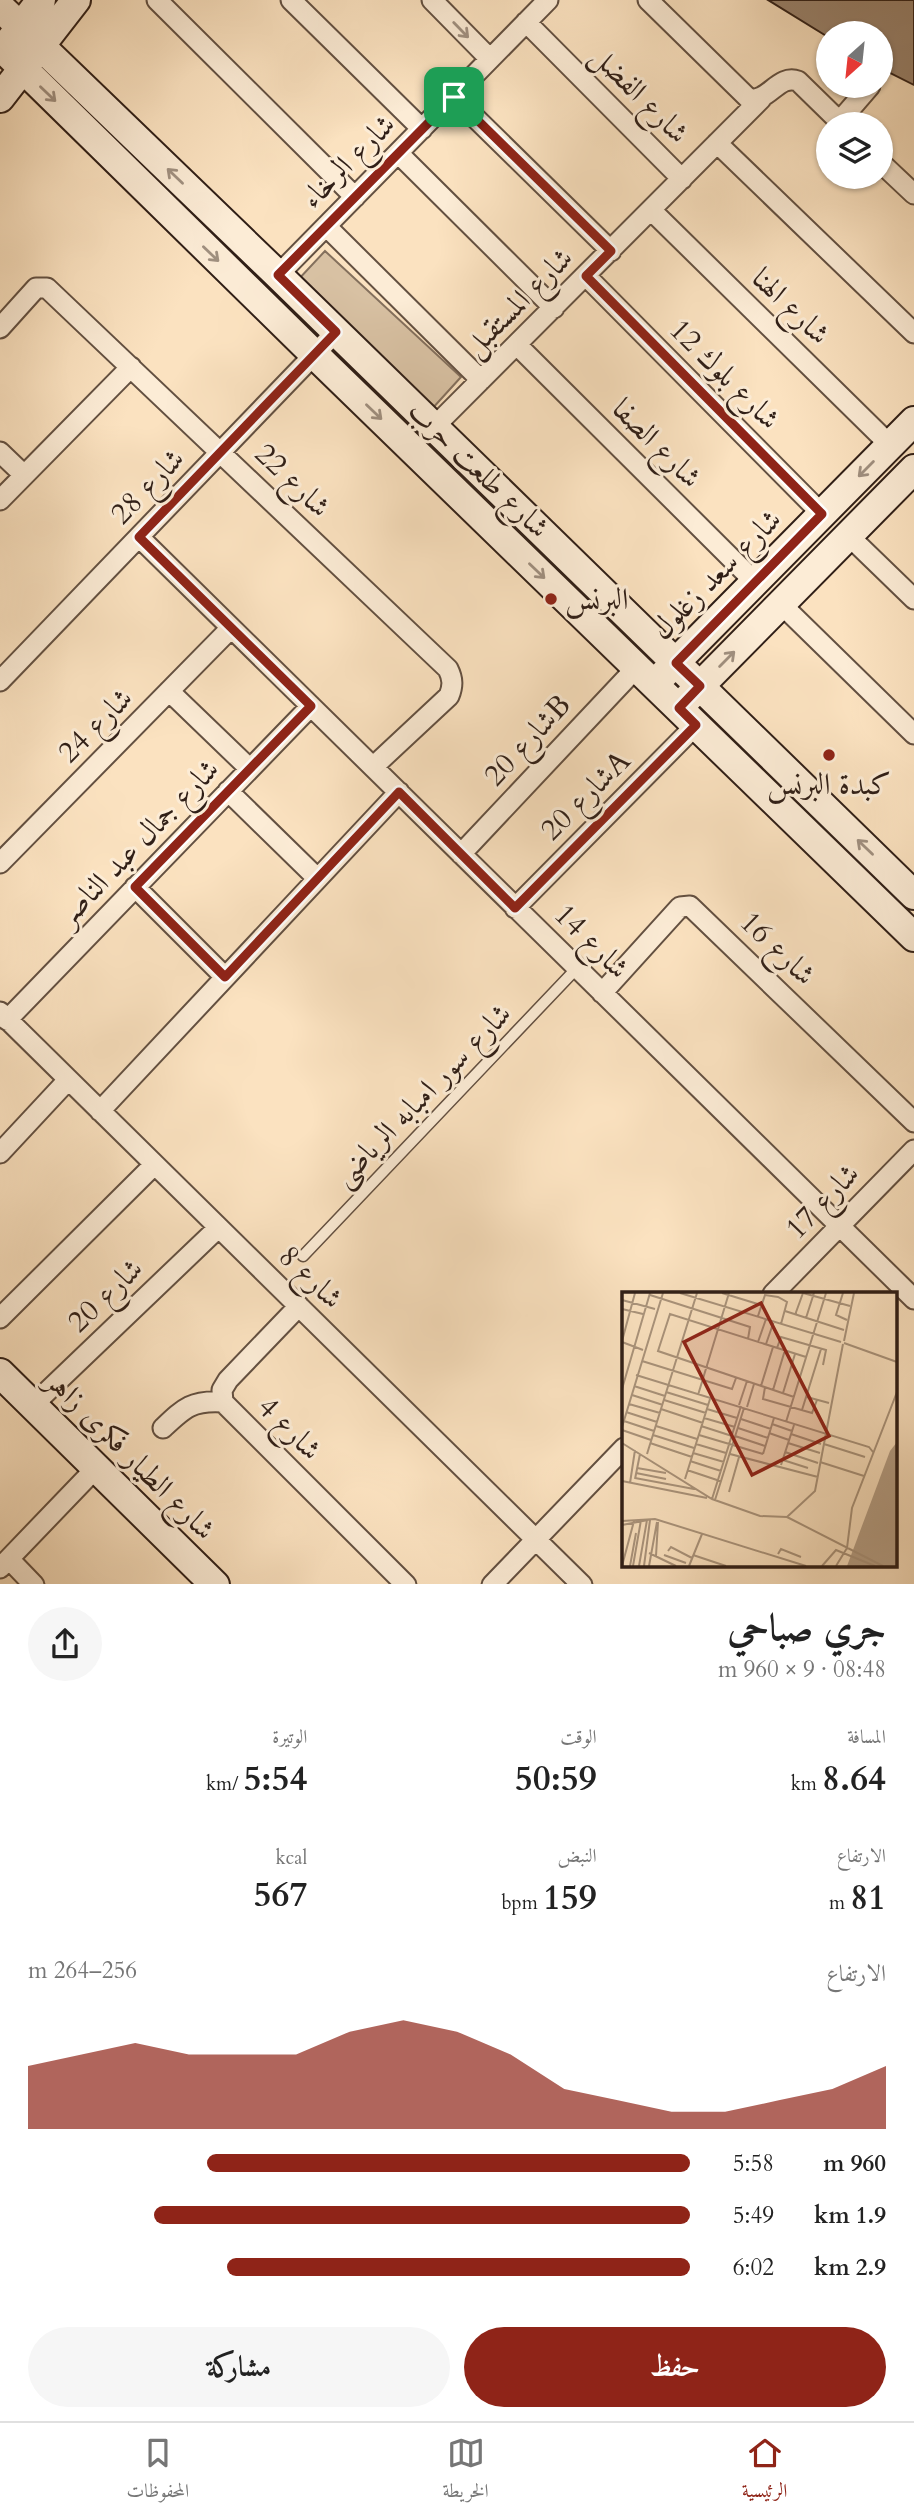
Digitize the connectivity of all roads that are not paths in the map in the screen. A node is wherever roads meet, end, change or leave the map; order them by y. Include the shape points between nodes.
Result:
1 (41, 0) edge
2 (76, 0) edge
3 (157, 0) edge
4 (291, 0) edge
5 (432, 0) edge
6 (548, 0) edge
7 (648, 0) edge
8 (0, 7) edge
9 (527, 22) junction
10 (31, 36) junction
11 (7, 55) edge
12 (490, 59) junction
13 (454, 97) junction
14 (0, 98) edge
15 (861, 98) edge
16 (761, 99) junction
17 (830, 112) edge
18 (850, 112) edge
19 (422, 129) junction
20 (717, 142) junction
21 (398, 153) junction
22 (893, 174) edge
23 (682, 179) junction
24 (914, 194) edge
25 (355, 197) junction
26 (651, 210) junction
27 (326, 226) junction
28 (611, 251) junction
29 (278, 275) junction
30 (586, 276) junction
31 (554, 308) junction
32 (0, 328) edge
33 (336, 332) junction
34 (914, 333) edge
35 (517, 345) junction
36 (314, 355) junction
37 (131, 367) junction
38 (481, 380) junction
39 (914, 421) edge
40 (434, 427) junction
41 (890, 445) junction
42 (0, 452) edge
43 (220, 452) junction
44 (914, 469) edge
45 (24, 475) junction
46 (0, 500) edge
47 (822, 514) junction
48 (849, 536) junction
49 (139, 537) junction
50 (755, 582) junction
51 (914, 599) edge
52 (781, 604) junction
53 (232, 628) junction
54 (676, 663) junction
55 (646, 676) junction
56 (0, 681) edge
57 (700, 686) junction
58 (169, 691) junction
59 (311, 706) junction
60 (687, 716) junction
61 (914, 734) edge
62 (373, 767) junction
63 (250, 769) junction
64 (228, 792) junction
65 (399, 792) junction
66 (461, 854) junction
67 (0, 863) edge
68 (317, 878) junction
69 (135, 887) junction
70 (914, 895) edge
71 (515, 908) junction
72 (914, 937) edge
73 (577, 968) junction
74 (225, 977) junction
75 (602, 993) junction
76 (4, 1016) edge
77 (68, 1080) junction
78 (100, 1111) junction
79 (914, 1122) edge
80 (914, 1150) edge
81 (0, 1153) edge
82 (154, 1165) junction
83 (838, 1226) junction
84 (218, 1228) junction
85 (303, 1255) dead end
86 (775, 1292) edge
87 (914, 1299) edge
88 (299, 1306) junction
89 (0, 1318) edge
90 (0, 1373) edge
91 (223, 1402) junction
92 (33, 1405) junction
93 (163, 1428) dead end
94 (622, 1450) edge
95 (96, 1468) junction
96 (536, 1539) junction
97 (4, 1564) edge
98 (34, 1584) edge
99 (215, 1584) edge
100 (407, 1584) edge
101 (492, 1584) edge
102 (582, 1584) edge

1 - 10 street
2 - 10 street
3 - 25 street
4 - 19 street
5 -> 12 street
6 - 9 street, شارع الرخاء
7 - 16 street via 745,96
8 - 10 street, شارع طلعت حرب
9 - 12 street, شارع الرخاء
9 - 23 street, شارع الفضل
10 - 11 street
29 -> 10 street, شارع طلعت حرب
11 - 14 street
11 -> 36 street, شارع طلعت حرب
12 - 13 street, شارع الرخاء
13 - 19 street, شارع الرخاء
13 - 28 street
15 - 18 street
16 - 17 street, شارع المستقبل via 786,80 798,80
16 - 20 street, شارع المستقبل
19 - 21 street, شارع الرخاء
20 - 23 street, شارع المستقبل
20 - 34 street
21 - 25 street, شارع الرخاء
21 - 31 street
22 - 24 street
23 - 26 street, شارع المستقبل
25 - 27 street, شارع الرخاء
26 - 28 street, شارع المستقبل
26 - 41 street, شارع الهنا
27 - 29 street, شارع الرخاء
27 - 38 street
28 - 30 street, شارع المستقبل
29 - 33 street, شارع طلعت حرب
30 - 31 street, شارع المستقبل
30 - 47 street, شارع بلوك 12
31 - 35 street, شارع المستقبل
32 - 37 street, شارع 22 via 36,288 47,288
33 - 36 street, شارع 28
33 - 40 street, شارع طلعت حرب
35 - 38 street, شارع المستقبل
35 - 50 street, شارع الصفا
36 - 43 street, شارع 28
36 -> 55 street, شارع طلعت حرب
37 - 43 street, شارع 22
37 - 45 street
38 - 40 street, شارع المستقبل
39 - 41 street, شارع سعد زغلول
40 - 54 street, شارع طلعت حرب
41 -> 47 street, شارع سعد زغلول
42 - 45 street
43 - 49 street, شارع 28
43 - 62 street, شارع 22 via 448,668 453,687 449,696
44 - 48 street
45 - 46 street
47 - 50 street, شارع سعد زغلول
48 - 51 street
48 - 52 street
49 - 53 street, شارع 14
49 - 56 street, شارع 28
50 - 54 street, شارع سعد زغلول
57 -> 52 street
52 - 61 street
53 - 58 street, شارع 24
53 - 59 street, شارع 14
54 - 55 street, شارع سعد زغلول
54 - 57 street, شارع طلعت حرب
55 - 60 street, شارع طلعت حرب
55 - 66 street, شارع 20B
57 - 60 street
70 -> 57 street, شارع طلعت حرب
58 - 63 street
58 - 67 street, شارع 24
59 - 62 street, شارع 14
59 - 63 street, شارع جمال عبد الناصر
60 - 71 street, شارع 20A
60 - 72 street, شارع طلعت حرب
62 - 65 street, شارع 14
63 - 64 street, شارع جمال عبد الناصر
64 - 68 street
64 - 69 street, شارع جمال عبد الناصر
65 - 66 street, شارع 14
65 - 68 street
66 - 71 street, شارع 14
68 - 74 street
69 - 74 street
69 - 76 street, شارع جمال عبد الناصر
71 - 73 street, شارع 14
73 - 75 street, شارع 14
73 - 85 lane, شارع سور امبابه الرياضى
74 - 78 street
75 - 79 street, شارع 16 via 680,907 690,906
75 - 83 street, شارع 14
76 - 77 street, شارع 8
77 - 78 street, شارع 8
77 - 81 street
78 - 82 street, شارع 8
80 - 83 street, شارع 17
82 - 84 street, شارع 8
82 - 89 street, شارع 20
83 - 86 street, شارع 17
83 - 87 street, شارع 14
84 - 88 street, شارع 8
84 - 92 street, شارع 20
88 - 91 street, شارع 4 via 228,1380 222,1390
88 - 96 street, شارع 8
90 - 92 street, شارع الطيار فكرى زاهر
91 - 93 street via 189,1405
91 - 100 street, شارع 4
92 - 95 street, شارع الطيار فكرى زاهر
94 - 96 street
95 - 97 street
95 - 99 street, شارع الطيار فكرى زاهر
96 - 101 street
96 - 102 street, شارع 8
97 - 98 street

